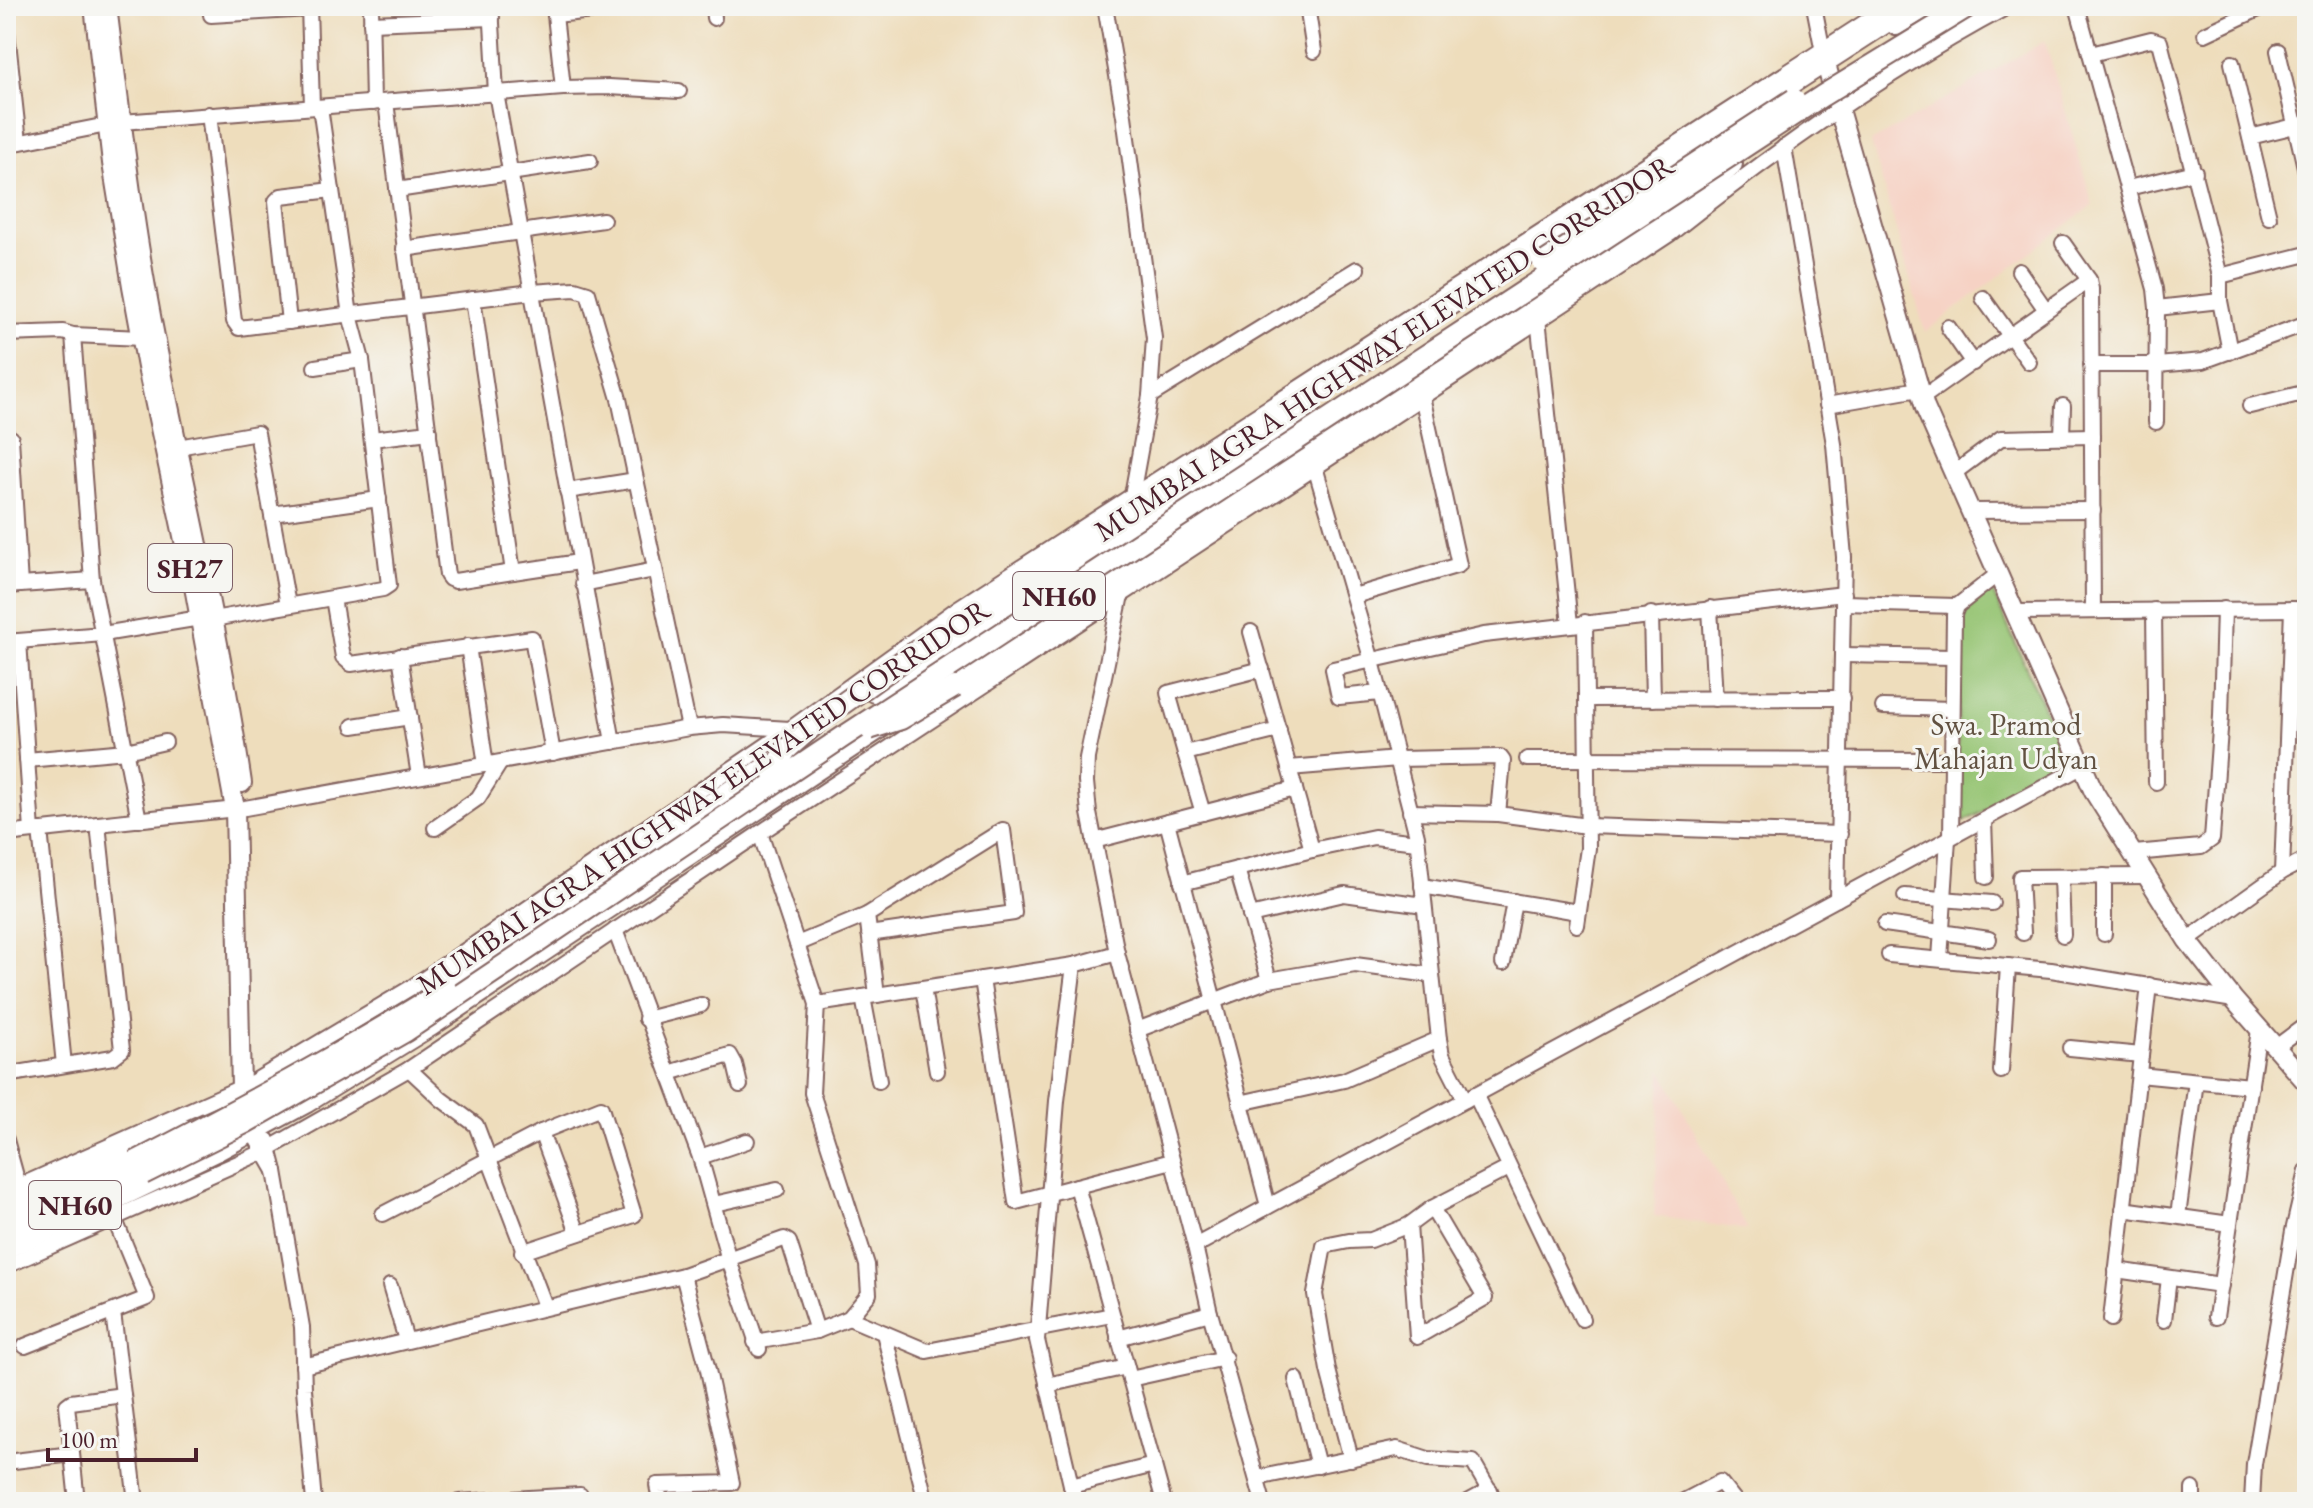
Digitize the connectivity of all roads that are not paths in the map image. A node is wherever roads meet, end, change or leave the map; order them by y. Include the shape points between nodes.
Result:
1 (94, 6) edge
2 (107, 6) edge
3 (371, 6) edge
4 (640, 6) edge
5 (1105, 6) edge
6 (1307, 6) edge
7 (1814, 6) edge
8 (1890, 6) edge
9 (1911, 6) edge
10 (1929, 6) edge
11 (1943, 6) edge
12 (1982, 6) edge
13 (1993, 6) edge
14 (2009, 6) edge
15 (2077, 6) edge
16 (2265, 6) edge
17 (309, 7) edge
18 (555, 10) edge
19 (491, 12) edge
20 (1967, 12) edge
21 (438, 13) edge
22 (211, 15) dead end
23 (6, 23) edge
24 (371, 23) junction
25 (2205, 34) dead end
26 (1314, 51) dead end
27 (2278, 51) dead end
28 (2091, 54) junction
29 (1825, 60) junction
30 (2232, 63) dead end
31 (563, 88) junction
32 (679, 91) dead end
33 (496, 93) junction
34 (379, 102) junction
35 (1838, 103) junction
36 (316, 107) junction
37 (209, 114) junction
38 (115, 123) junction
39 (2301, 125) edge
40 (2250, 137) junction
41 (13, 144) edge
42 (1784, 147) junction
43 (590, 161) dead end
44 (1732, 164) junction
45 (2195, 172) junction
46 (511, 173) junction
47 (2307, 176) edge
48 (2128, 188) junction
49 (332, 190) junction
50 (397, 190) junction
51 (2269, 217) dead end
52 (603, 220) dead end
53 (521, 231) junction
54 (2063, 243) dead end
55 (404, 249) junction
56 (2307, 254) edge
57 (1357, 269) dead end
58 (2019, 271) dead end
59 (2220, 276) junction
60 (2089, 280) junction
61 (532, 292) junction
62 (1983, 298) dead end
63 (473, 299) junction
64 (2220, 301) junction
65 (411, 307) junction
66 (2157, 308) junction
67 (2046, 310) junction
68 (350, 315) junction
69 (1538, 318) junction
70 (289, 322) junction
71 (2307, 323) edge
72 (1948, 327) dead end
73 (6, 334) edge
74 (73, 335) junction
75 (2009, 336) junction
76 (142, 338) junction
77 (2230, 352) junction
78 (362, 360) junction
79 (2029, 362) dead end
80 (1973, 363) junction
81 (2091, 365) junction
82 (2157, 365) junction
83 (315, 367) dead end
84 (2307, 392) edge
85 (1921, 393) junction
86 (1150, 396) junction
87 (1422, 396) junction
88 (1827, 405) junction
89 (2063, 406) dead end
90 (2250, 406) dead end
91 (163, 407) junction
92 (2156, 422) dead end
93 (429, 432) junction
94 (2092, 436) junction
95 (2062, 437) junction
96 (11, 438) dead end
97 (372, 439) junction
98 (178, 447) junction
99 (1315, 467) junction
100 (1954, 473) junction
101 (636, 480) junction
102 (567, 491) junction
103 (1132, 495) junction
104 (379, 499) junction
105 (2093, 510) junction
106 (1971, 511) junction
107 (272, 514) junction
108 (579, 562) junction
109 (655, 570) junction
110 (513, 572) junction
111 (1998, 574) junction
112 (92, 580) junction
113 (583, 584) junction
114 (13, 585) edge
115 (1121, 595) junction
116 (1354, 596) junction
117 (333, 598) junction
118 (1843, 599) junction
119 (288, 605) junction
120 (1957, 606) junction
121 (1710, 608) junction
122 (2224, 609) junction
123 (2300, 609) edge
124 (2154, 610) junction
125 (2093, 611) junction
126 (2015, 612) junction
127 (1651, 614) junction
128 (206, 618) junction
129 (1577, 623) junction
130 (1251, 632) dead end
131 (103, 634) junction
132 (12, 641) edge
133 (468, 646) junction
134 (1842, 655) junction
135 (400, 656) junction
136 (1953, 657) junction
137 (1372, 661) junction
138 (1262, 669) junction
139 (2290, 680) junction
140 (2307, 680) edge
141 (1380, 693) junction
142 (1842, 698) junction
143 (1586, 699) junction
144 (1653, 699) junction
145 (1715, 699) junction
146 (1883, 707) dead end
147 (1952, 709) junction
148 (410, 717) junction
149 (353, 726) dead end
150 (689, 728) junction
151 (790, 729) junction
152 (1279, 730) junction
153 (843, 737) junction
154 (165, 742) dead end
155 (613, 742) junction
156 (126, 751) junction
157 (553, 753) junction
158 (1185, 753) junction
159 (1398, 759) junction
160 (1527, 759) dead end
161 (1587, 759) junction
162 (1841, 759) junction
163 (27, 760) junction
164 (1951, 760) junction
165 (493, 764) junction
166 (2083, 766) junction
167 (1289, 768) junction
168 (773, 772) junction
169 (419, 776) junction
170 (2156, 782) dead end
171 (1295, 789) junction
172 (240, 809) junction
173 (1410, 812) junction
174 (1203, 813) junction
175 (1498, 814) junction
176 (139, 820) junction
177 (1984, 820) junction
178 (1167, 822) junction
179 (98, 824) junction
180 (1587, 826) junction
181 (435, 828) dead end
182 (36, 831) junction
183 (760, 833) junction
184 (6, 834) edge
185 (1840, 834) junction
186 (1950, 838) junction
187 (1094, 841) junction
188 (1417, 842) junction
189 (1312, 850) junction
190 (2134, 853) junction
191 (2307, 859) edge
192 (1237, 869) junction
193 (2282, 872) junction
194 (2104, 876) junction
195 (2147, 876) junction
196 (1986, 877) dead end
197 (2061, 877) junction
198 (1182, 883) junction
199 (1422, 886) junction
200 (1905, 896) dead end
201 (1837, 899) junction
202 (1945, 899) junction
203 (1514, 901) junction
204 (1992, 903) dead end
205 (1424, 905) junction
206 (867, 915) junction
207 (1250, 916) junction
208 (1885, 924) dead end
209 (615, 930) junction
210 (1942, 932) junction
211 (2023, 933) dead end
212 (869, 934) junction
213 (2104, 934) dead end
214 (2063, 935) dead end
215 (1989, 939) dead end
216 (2187, 940) junction
217 (797, 944) junction
218 (1117, 953) junction
219 (1889, 955) dead end
220 (1940, 959) junction
221 (1503, 963) dead end
222 (1074, 965) junction
223 (2008, 966) junction
224 (1431, 975) junction
225 (982, 979) junction
226 (1269, 980) junction
227 (2149, 985) junction
228 (923, 988) junction
229 (870, 996) junction
230 (2234, 1000) junction
231 (1213, 1001) junction
232 (817, 1004) junction
233 (701, 1005) dead end
234 (646, 1019) junction
235 (2307, 1024) edge
236 (1137, 1030) junction
237 (2259, 1030) junction
238 (1439, 1039) junction
239 (2276, 1047) junction
240 (2070, 1048) dead end
241 (2141, 1055) junction
242 (64, 1065) junction
243 (409, 1069) junction
244 (937, 1071) dead end
245 (2001, 1071) dead end
246 (669, 1073) junction
247 (6, 1075) edge
248 (2139, 1075) junction
249 (879, 1081) dead end
250 (2196, 1081) junction
251 (2307, 1083) edge
252 (740, 1085) dead end
253 (2251, 1086) junction
254 (248, 1091) junction
255 (1470, 1097) junction
256 (1240, 1103) junction
257 (257, 1131) junction
258 (541, 1132) junction
259 (6, 1140) edge
260 (747, 1141) dead end
261 (266, 1150) junction
262 (700, 1157) junction
263 (489, 1160) junction
264 (1172, 1161) junction
265 (139, 1168) junction
266 (1509, 1168) junction
267 (2307, 1171) edge
268 (1077, 1186) junction
269 (13, 1190) edge
270 (777, 1190) dead end
271 (1048, 1194) junction
272 (714, 1204) junction
273 (6, 1205) edge
274 (1268, 1206) junction
275 (1432, 1208) junction
276 (2123, 1209) junction
277 (383, 1214) dead end
278 (2178, 1216) junction
279 (6, 1219) edge
280 (115, 1220) junction
281 (2230, 1224) junction
282 (1409, 1225) junction
283 (2300, 1232) edge
284 (578, 1233) junction
285 (6, 1234) edge
286 (1195, 1246) junction
287 (6, 1249) edge
288 (522, 1252) junction
289 (729, 1260) junction
290 (6, 1266) edge
291 (2116, 1270) junction
292 (683, 1275) junction
293 (2169, 1278) junction
294 (2221, 1285) junction
295 (390, 1286) dead end
296 (545, 1306) junction
297 (113, 1312) junction
298 (1210, 1313) junction
299 (1112, 1315) junction
300 (2216, 1317) dead end
301 (849, 1318) junction
302 (1582, 1319) dead end
303 (2111, 1319) dead end
304 (2164, 1320) dead end
305 (817, 1331) junction
306 (1038, 1331) junction
307 (884, 1333) junction
308 (1118, 1338) junction
309 (406, 1340) junction
310 (25, 1346) dead end
311 (1225, 1358) junction
312 (303, 1366) junction
313 (1128, 1373) junction
314 (1296, 1379) dead end
315 (1047, 1385) junction
316 (123, 1395) junction
317 (72, 1454) junction
318 (1351, 1459) junction
319 (6, 1462) edge
320 (1154, 1465) junction
321 (1318, 1466) junction
322 (1257, 1478) junction
323 (1071, 1486) junction
324 (1493, 1496) edge
325 (77, 1502) edge
326 (136, 1502) edge
327 (314, 1502) edge
328 (459, 1502) edge
329 (582, 1502) edge
330 (660, 1502) edge
331 (926, 1502) edge
332 (1075, 1502) edge
333 (1164, 1502) edge
334 (1263, 1502) edge
335 (1468, 1502) edge
336 (1682, 1502) edge
337 (1736, 1502) edge
338 (2252, 1502) edge

1 - 38 main road, SH27
2 - 38 main road, SH27
3 - 24 street
4 - 18 street
5 - 86 street via 1154,338
6 - 26 street
7 - 29 street
8 - 29 street
9 - 29 highway
10 - 29 main road
11 - 168 highway, MUMBAI AGRA HIGHWAY ELEVATED CORRIDOR / NH60, bridge via 1741,132
12 - 20 main road
13 - 20 highway, MUMBAI AGRA HIGHWAY ELEVATED CORRIDOR
14 - 35 street
15 - 28 street
16 - 25 street
17 - 22 street
17 - 36 street
18 - 31 street
19 - 21 street
19 - 33 street
20 - 35 main road
20 - 153 highway, MUMBAI AGRA HIGHWAY ELEVATED CORRIDOR / NH60, bridge via 1822,96
21 - 24 street
23 - 41 street
24 - 34 street
27 - 39 street
28 - 45 street via 2151,39 2160,42
28 - 48 street
29 - 35 main road
29 - 103 street
29 - 168 highway, bridge via 929,642 820,720 786,750
29 - 254 main road via 428,992
30 - 40 street
31 - 32 street
31 - 33 street
33 - 34 street
33 - 46 street
34 - 36 street
34 - 50 street
35 - 42 street
35 - 44 main road
35 - 85 main road
36 - 37 street
36 - 49 street
37 - 38 street
37 - 70 street via 236,325 244,329
38 - 41 street
38 - 76 main road, SH27
38 - 91 main road, SH27
39 - 40 street
39 - 47 street
40 - 51 street
42 - 69 street via 1670,234
42 - 88 street
43 - 46 street
44 - 153 highway, bridge via 1691,201 955,687 901,719
44 - 257 main road via 432,1026
45 - 48 street
45 - 59 street
46 - 50 street
46 - 53 street
48 - 66 street
49 - 68 street
49 - 70 street via 276,201
50 - 55 street
52 - 53 street
53 - 55 street
53 - 61 street
54 - 60 street
55 - 65 street
56 - 59 street
57 - 86 street
58 - 67 street
59 - 64 street
60 - 67 street
60 - 81 street
61 - 63 street
61 - 101 street via 588,293
61 - 102 street
62 - 75 street
63 - 65 street
63 - 110 street
64 - 66 street
64 - 77 street
65 - 68 street
65 - 93 street
66 - 82 street
67 - 75 street
68 - 70 street
68 - 78 street
69 - 87 street
69 - 129 street
71 - 77 street
72 - 80 street
73 - 74 street
74 - 76 street
74 - 112 street
75 - 79 street
75 - 80 street
76 - 91 main road, SH27
77 - 82 street via 2203,361
78 - 83 street
78 - 97 street
80 - 85 street
81 - 82 street
81 - 94 street
82 - 92 street
84 - 90 street
85 - 88 street
85 - 100 main road
86 - 103 street
87 - 99 street
87 - 116 street via 1459,565
88 - 118 street via 1839,496
89 - 95 street
91 - 98 main road, SH27
91 - 128 main road, SH27
93 - 97 street
93 - 110 street via 448,577 455,581
94 - 95 street
94 - 105 street
95 - 100 street via 2001,438
96 - 114 street
97 - 104 street
98 - 107 street via 257,433
98 - 128 main road, SH27
99 - 115 street
99 - 116 street
100 - 106 main road
101 - 102 street
101 - 109 street
102 - 108 street
103 - 151 street via 958,608
104 - 107 street
104 - 117 street via 389,587
105 - 106 street
105 - 125 street
106 - 111 main road
107 - 119 street
108 - 110 street
108 - 113 street
109 - 113 street
109 - 150 street
111 - 120 street
111 - 126 main road
112 - 114 street
112 - 131 street
113 - 155 street
115 - 183 street
115 - 187 street via 1087,758 1086,796
116 - 137 street
117 - 119 street
117 - 135 street via 346,662
118 - 120 street
118 - 121 street
118 - 134 street
119 - 128 street
120 - 136 street
121 - 127 street
121 - 145 street
122 - 123 street
122 - 124 street
122 - 190 street via 2212,839 2201,847
123 - 139 street
124 - 125 street
124 - 170 street
125 - 126 street
126 - 166 main road
127 - 129 street
127 - 144 street
128 - 131 street
128 - 172 main road, SH27 via 230,705
129 - 137 street via 1484,635
129 - 143 street
130 - 138 street
131 - 132 street
131 - 156 street
132 - 163 street
133 - 135 street
133 - 157 street via 533,640
133 - 165 street
134 - 136 street
134 - 142 street
135 - 148 street
136 - 147 street
137 - 141 street
137 - 141 street via 1333,669 1339,697
138 - 152 street
138 - 158 street via 1168,693
139 - 140 street
139 - 193 street
141 - 159 street
142 - 145 street
142 - 162 street
143 - 144 street
143 - 161 street
144 - 145 street
146 - 147 street
147 - 164 street
148 - 149 street
148 - 169 street
150 - 151 street
150 - 155 street
151 - 254 street via 412,987
152 - 158 street
152 - 167 street
153 - 265 highway, MUMBAI AGRA HIGHWAY ELEVATED CORRIDOR / NH60, bridge via 406,1031 245,1123
154 - 156 street
155 - 157 street
156 - 163 street
156 - 176 street
157 - 165 street
158 - 174 street
159 - 167 street
159 - 173 street
159 - 175 street via 1500,757
160 - 161 street
161 - 162 street
161 - 180 street
162 - 164 street
162 - 185 street
163 - 182 street
164 - 186 street
165 - 169 street
165 - 181 street via 482,794
166 - 177 street
166 - 190 main road
167 - 171 street
168 - 265 highway, MUMBAI AGRA HIGHWAY ELEVATED CORRIDOR / NH60, bridge via 377,1031
169 - 172 street
171 - 174 street
171 - 189 street
172 - 176 street
172 - 254 main road, SH27
173 - 175 street
173 - 188 street
174 - 178 street
175 - 180 street
176 - 179 street
177 - 186 street
177 - 196 street
178 - 187 street
178 - 198 street
179 - 182 street
179 - 242 street via 123,1046 113,1057
180 - 185 street
180 - 203 street via 1578,918
182 - 184 street
182 - 242 street
183 - 209 street
183 - 217 street
185 - 201 street
186 - 201 street
186 - 202 street
187 - 218 street
188 - 189 street via 1374,837
188 - 199 street
189 - 192 street
190 - 195 main road
191 - 193 street
192 - 198 street
192 - 207 street
193 - 216 street
194 - 195 street
194 - 197 street
194 - 213 street
195 - 216 main road
197 - 211 street via 2020,877
197 - 214 street
198 - 231 street
199 - 203 street
199 - 205 street
200 - 202 street
201 - 255 street
202 - 204 street
202 - 210 street
203 - 221 street
205 - 207 street via 1344,894
205 - 224 street
206 - 212 street
206 - 212 street via 1003,830 1014,913
206 - 217 street
207 - 226 street
208 - 210 street
209 - 234 street
209 - 243 street
210 - 215 street
210 - 220 street
212 - 229 street
216 - 230 main road
217 - 232 street
218 - 222 street
218 - 236 street
219 - 220 street
220 - 223 street
222 - 225 street
222 - 271 street
223 - 227 street
223 - 245 street
224 - 226 street via 1355,965
224 - 238 street
225 - 228 street
225 - 271 street via 1016,1202
226 - 231 street
227 - 230 street
227 - 241 street
228 - 229 street
228 - 244 street
229 - 232 street
229 - 249 street
230 - 237 main road
231 - 236 street
231 - 256 street
232 - 301 street via 812,1093 867,1265 869,1294
233 - 234 street
234 - 246 street
235 - 239 street
236 - 264 street
237 - 239 main road
237 - 253 street
238 - 255 street via 1442,1055
238 - 256 street via 1344,1080
239 - 251 main road
240 - 241 street
241 - 248 street
242 - 247 street
243 - 261 street
243 - 263 street via 476,1125
246 - 252 street via 730,1055
246 - 262 street
248 - 250 street
248 - 276 street
250 - 253 street
250 - 278 street
253 - 281 street
254 - 257 main road, SH27
254 - 269 street
254 - 273 main road
255 - 266 street
255 - 274 street
256 - 274 street
257 - 261 street
257 - 287 main road
258 - 263 street
258 - 284 street
258 - 284 street via 601,1108 634,1215
259 - 269 street
260 - 262 street
261 - 280 street
261 - 312 street via 275,1171 302,1327
262 - 272 street
263 - 277 street
263 - 288 street
264 - 268 street
264 - 286 street
265 - 279 highway, NH60
265 - 285 highway, NH60
266 - 275 street
266 - 302 street
267 - 283 street
268 - 271 street
268 - 299 street
270 - 272 street
271 - 306 street
272 - 289 street
274 - 286 street
275 - 282 street
275 - 282 street via 1485,1298 1417,1337
276 - 278 street
276 - 291 street
278 - 281 street
280 - 290 street
280 - 297 street via 147,1298
281 - 294 street
282 - 318 street via 1371,1240 1324,1246 1315,1294
283 - 338 street via 2254,1464
284 - 288 street
286 - 298 street
288 - 296 street
289 - 292 street
289 - 305 street via 757,1346
289 - 305 street via 788,1240
291 - 293 street
291 - 303 street
292 - 296 street
292 - 330 street via 732,1483 657,1485
293 - 294 street
293 - 304 street
294 - 300 street
295 - 309 street
296 - 309 street
297 - 310 street
297 - 316 street
298 - 308 street
298 - 311 street
299 - 306 street
299 - 308 street
301 - 305 street
301 - 307 street
306 - 307 street via 927,1351
306 - 315 street
307 - 331 street
308 - 313 street
309 - 312 street
311 - 313 street
311 - 322 street
312 - 327 street
313 - 315 street
313 - 320 street
314 - 321 street
315 - 323 street
316 - 317 street via 69,1403
316 - 326 street
317 - 319 street
317 - 325 street
318 - 321 street
318 - 324 street via 1397,1449 1428,1459 1473,1462
320 - 323 street
320 - 333 street
321 - 322 street
322 - 334 street
323 - 332 street
324 - 335 street
328 - 329 street via 580,1495
336 - 337 street via 1720,1482

